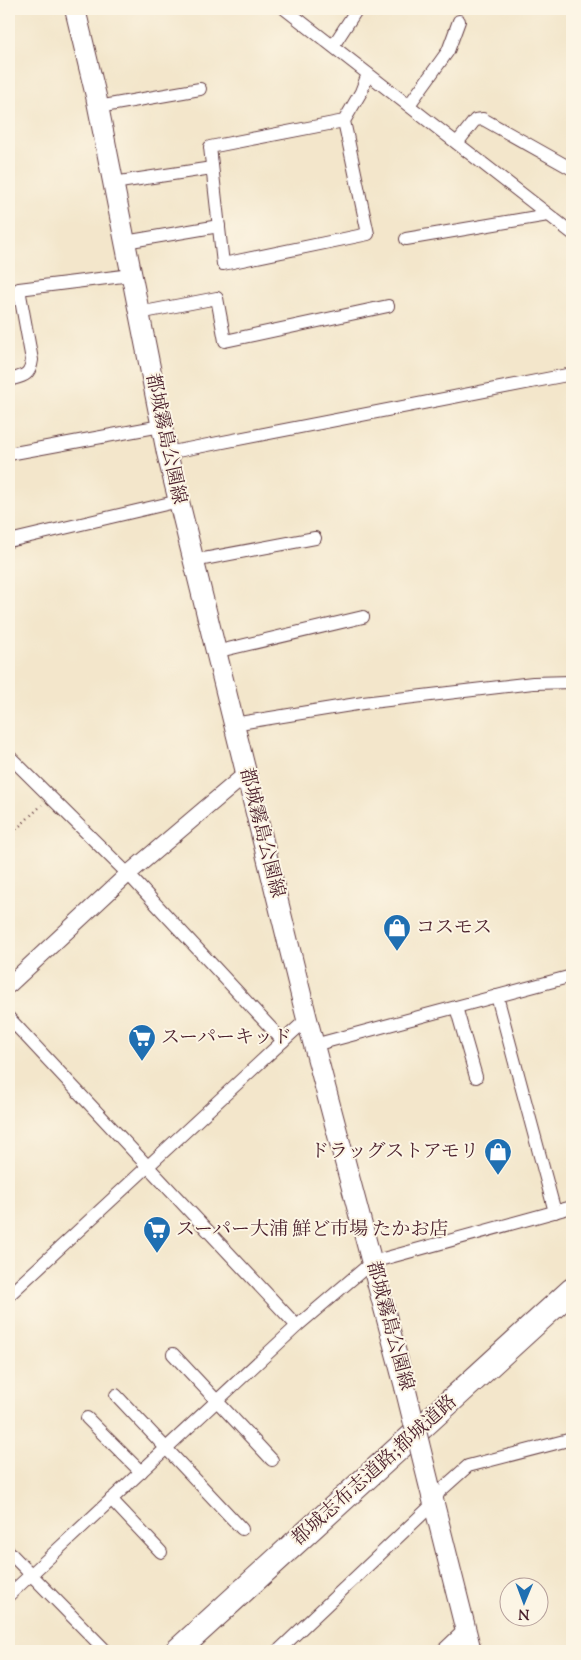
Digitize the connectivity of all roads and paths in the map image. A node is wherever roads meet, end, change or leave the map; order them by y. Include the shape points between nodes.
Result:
1 (75, 9) edge
2 (285, 9) edge
3 (357, 9) edge
4 (460, 21) dead end
5 (334, 46) junction
6 (368, 74) junction
7 (200, 89) dead end
8 (409, 105) junction
9 (98, 107) junction
10 (344, 122) junction
11 (457, 143) junction
12 (212, 168) junction
13 (572, 169) edge
14 (113, 183) junction
15 (548, 215) junction
16 (219, 226) junction
17 (572, 234) edge
18 (406, 239) dead end
19 (124, 242) junction
20 (131, 275) junction
21 (14, 290) edge
22 (388, 306) dead end
23 (139, 313) junction
24 (572, 374) edge
25 (9, 380) edge
26 (161, 426) junction
27 (167, 453) junction
28 (9, 454) edge
29 (179, 501) junction
30 (315, 538) dead end
31 (9, 541) edge
32 (193, 561) junction
33 (363, 617) dead end
34 (215, 652) junction
35 (572, 682) edge
36 (233, 724) junction
37 (9, 756) edge
38 (246, 774) junction
39 (51, 796) junction
40 (9, 836) edge
41 (128, 874) junction
42 (572, 976) edge
43 (9, 985) edge
44 (497, 996) junction
45 (456, 1007) junction
46 (9, 1018) edge
47 (307, 1019) junction
48 (283, 1041) junction
49 (314, 1045) junction
50 (476, 1078) dead end
51 (148, 1167) junction
52 (572, 1207) edge
53 (556, 1212) junction
54 (372, 1262) junction
55 (572, 1290) edge
56 (9, 1295) edge
57 (297, 1326) junction
58 (173, 1354) dead end
59 (116, 1395) dead end
60 (217, 1401) junction
61 (87, 1418) dead end
62 (572, 1439) edge
63 (167, 1448) junction
64 (272, 1460) dead end
65 (141, 1472) junction
66 (432, 1495) junction
67 (111, 1500) junction
68 (242, 1529) dead end
69 (9, 1552) edge
70 (161, 1552) dead end
71 (30, 1574) junction
72 (9, 1595) edge
73 (466, 1631) junction
74 (106, 1651) edge
75 (177, 1651) edge
76 (278, 1651) edge
77 (445, 1651) edge
78 (471, 1651) edge

1 - 9 main road, 都城霧島公園線
2 - 5 street
3 - 5 street
4 - 8 street via 448,51
5 - 6 street
6 - 8 street
6 - 10 street
7 - 9 street
8 - 11 street
9 - 14 main road, 都城霧島公園線
10 - 12 street via 210,147
10 - 16 street via 368,234 223,264
11 - 13 street via 475,120 483,119
11 - 15 street
12 - 14 street
12 - 16 street
14 - 19 main road, 都城霧島公園線
15 - 17 street
15 - 18 street
16 - 19 street
19 - 20 main road, 都城霧島公園線
20 - 21 street
20 - 23 main road, 都城霧島公園線
21 - 25 street via 32,360 31,369 23,376
22 - 23 street via 225,340 217,298
23 - 26 main road, 都城霧島公園線
24 - 27 street
26 - 27 main road, 都城霧島公園線
26 - 28 street
27 - 29 main road, 都城霧島公園線
29 - 31 street
29 - 32 main road, 都城霧島公園線
30 - 32 street
32 - 34 main road, 都城霧島公園線
33 - 34 street
34 - 36 main road, 都城霧島公園線
35 - 36 street via 533,683 363,703
36 - 38 main road, 都城霧島公園線
37 - 39 street
38 - 41 street
38 - 47 main road, 都城霧島公園線
39 - 40 path
39 - 41 street
41 - 43 street
41 - 48 street
42 - 44 street
44 - 45 street
44 - 53 street
45 - 49 street
45 - 50 street
46 - 51 street
47 - 48 street
47 - 49 main road, 都城霧島公園線
48 - 51 street
49 - 54 main road, 都城霧島公園線
51 - 56 street
51 - 57 street
52 - 53 street
53 - 54 street
54 - 57 street
54 - 66 main road, 都城霧島公園線, bridge
55 - 75 highway, 都城志布志道路;都城道路
57 - 60 street
58 - 60 street
59 - 63 street
60 - 63 street
60 - 64 street
61 - 65 street
62 - 66 street via 468,1466
63 - 65 street
63 - 68 street
65 - 67 street
66 - 73 main road, 都城霧島公園線
66 - 76 street
67 - 70 street
67 - 71 street
69 - 71 street
71 - 72 street
71 - 74 street
73 - 77 street
73 - 78 main road, 都城霧島公園線

